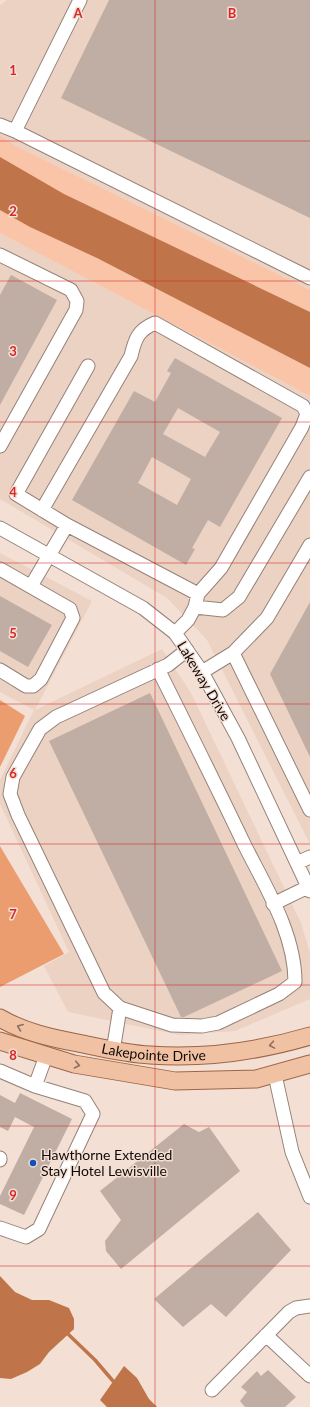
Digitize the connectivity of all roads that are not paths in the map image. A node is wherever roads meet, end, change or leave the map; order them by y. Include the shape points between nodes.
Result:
1 (80, 0) edge
2 (0, 125) edge
3 (16, 131) junction
4 (2, 260) edge
5 (310, 278) edge
6 (88, 366) dead end
7 (308, 413) edge
8 (0, 446) edge
9 (310, 477) edge
10 (42, 510) junction
11 (67, 524) junction
12 (0, 528) edge
13 (310, 545) edge
14 (48, 555) junction
15 (0, 568) edge
16 (31, 586) junction
17 (198, 594) junction
18 (195, 607) junction
19 (175, 633) junction
20 (187, 650) junction
21 (233, 653) junction
22 (158, 669) junction
23 (0, 670) edge
24 (202, 672) junction
25 (310, 810) edge
26 (310, 857) edge
27 (297, 863) junction
28 (309, 889) edge
29 (273, 904) junction
30 (120, 1008) junction
31 (0, 1018) edge
32 (310, 1036) edge
33 (0, 1041) edge
34 (113, 1051) junction
35 (46, 1056) junction
36 (310, 1064) edge
37 (0, 1071) edge
38 (274, 1075) junction
39 (35, 1086) junction
40 (310, 1197) edge
41 (0, 1228) edge
42 (310, 1306) edge
43 (266, 1335) junction
44 (310, 1376) edge
45 (212, 1390) dead end

1 - 3 street
2 - 3 street
3 - 5 street
4 - 8 street via 71,290 76,301 76,310
6 - 10 street via 16,494
7 - 10 street via 303,406 154,323 143,328 134,341 131,356
7 - 17 street via 221,568
9 - 18 street via 239,597 223,610
10 - 11 street
11 - 14 street
11 - 17 street
12 - 14 street, Lakeway Drive
13 - 21 street via 267,618
14 - 16 street
14 - 19 street, Lakeway Drive via 143,608
15 - 16 street
16 - 23 street via 70,609 73,618 41,679 34,686 26,686
17 - 18 street
18 - 19 street via 188,620
19 - 20 street, Lakeway Drive
20 - 22 street via 168,665
20 - 24 street, Lakeway Drive
21 - 24 street
21 - 25 street
22 - 29 street
22 - 30 street via 56,717 40,729 13,777 10,794 104,993
24 - 27 street, Lakeway Drive via 238,738
26 - 27 street
27 - 28 street, Lakeway Drive
28 - 29 street
29 - 30 street via 290,944 295,964 295,982 279,994 218,1024 202,1026 172,1025
30 - 34 street
34 -> 31 main road, Lakepointe Drive via 49,1038
32 -> 34 main road, Lakepointe Drive via 209,1055 151,1055
33 - 35 main road, Lakepointe Drive
35 -> 38 main road, Lakepointe Drive via 74,1064 175,1081 256,1079
35 - 39 street
36 - 38 main road, Lakepointe Drive
37 - 39 street
38 - 40 street via 292,1152
39 - 41 street via 85,1101 93,1114 39,1229 26,1237
42 - 43 street via 289,1312
43 - 44 street
43 - 45 street

